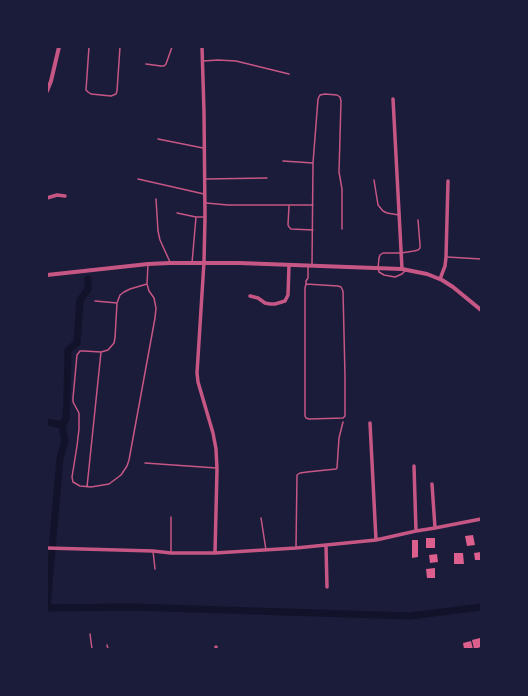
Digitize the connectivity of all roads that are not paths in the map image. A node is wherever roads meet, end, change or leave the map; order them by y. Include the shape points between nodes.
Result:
1 (59, 47) edge
2 (89, 47) edge
3 (120, 47) edge
4 (172, 47) edge
5 (202, 47) edge
6 (203, 61) junction
7 (146, 64) dead end
8 (289, 74) dead end
9 (47, 91) edge
10 (393, 98) dead end
11 (158, 139) dead end
12 (205, 148) junction
13 (283, 161) dead end
14 (313, 162) junction
15 (267, 178) dead end
16 (138, 179) dead end
17 (205, 179) junction
18 (374, 180) dead end
19 (448, 181) dead end
20 (206, 195) junction
21 (66, 196) dead end
22 (47, 198) edge
23 (156, 198) dead end
24 (206, 203) junction
25 (289, 205) junction
26 (313, 205) junction
27 (177, 213) dead end
28 (399, 215) junction
29 (196, 217) junction
30 (205, 217) junction
31 (418, 220) dead end
32 (342, 229) dead end
33 (313, 230) junction
34 (401, 253) junction
35 (446, 256) junction
36 (481, 259) edge
37 (192, 262) junction
38 (204, 262) junction
39 (170, 263) junction
40 (148, 264) junction
41 (289, 265) junction
42 (310, 266) junction
43 (378, 268) junction
44 (404, 269) junction
45 (47, 276) edge
46 (440, 279) junction
47 (147, 284) junction
48 (306, 284) junction
49 (250, 296) dead end
50 (95, 302) dead end
51 (117, 303) junction
52 (481, 310) edge
53 (101, 352) junction
54 (343, 422) dead end
55 (370, 423) dead end
56 (145, 463) dead end
57 (414, 466) dead end
58 (217, 469) junction
59 (432, 484) dead end
60 (87, 487) junction
61 (171, 517) dead end
62 (261, 518) dead end
63 (481, 519) edge
64 (435, 528) junction
65 (416, 531) junction
66 (376, 540) junction
67 (326, 546) junction
68 (47, 548) edge
69 (296, 548) junction
70 (266, 550) junction
71 (153, 551) junction
72 (171, 553) junction
73 (215, 553) junction
74 (154, 569) dead end
75 (327, 587) dead end
76 (90, 634) dead end
77 (107, 645) dead end
78 (92, 649) edge
79 (108, 649) edge

1 - 9 street
2 - 3 lane via 86,90 91,94 111,96 117,91
4 - 7 lane via 164,66
5 - 6 street
6 - 8 lane via 236,61
6 - 12 street
10 - 28 street
11 - 12 lane
12 - 17 street
13 - 14 lane
14 - 26 lane
14 - 32 lane via 318,99 320,95 337,94 341,101 339,172 342,188
15 - 17 lane
16 - 20 lane
17 - 20 street
18 - 28 lane via 378,205 387,213
19 - 35 street
20 - 24 street
21 - 22 street
23 - 39 lane via 158,231
24 - 25 lane
24 - 30 street
25 - 26 lane
25 - 33 lane via 289,227
26 - 33 lane
27 - 29 lane
28 - 34 street
29 - 30 lane
29 - 37 lane
30 - 38 street
31 - 34 lane via 420,248
33 - 42 lane
34 - 43 lane via 383,253 379,258
34 - 44 street
35 - 36 lane
35 - 46 street
37 - 38 street
37 - 39 street
38 - 41 street
38 - 58 street via 197,373 215,441
39 - 40 street
40 - 45 street
40 - 47 lane
41 - 42 street
41 - 49 street via 288,295 285,301 270,304
42 - 43 street
42 - 48 lane
43 - 44 street
43 - 44 lane via 384,275 395,278 402,274
44 - 46 street
46 - 52 street via 454,287
47 - 51 lane via 124,292
47 - 60 lane via 154,298 156,318 129,460 121,475 109,484
48 - 48 lane via 305,416 309,419 343,418 343,291 338,286
50 - 51 lane
51 - 53 lane via 114,343 108,350
53 - 60 lane
53 - 60 lane via 80,351 76,359 73,402 79,414 79,429 72,477 73,482
54 - 69 lane via 338,438 338,468 298,474
55 - 66 street
56 - 58 lane
57 - 65 street
58 - 73 street
59 - 64 street
61 - 72 lane
62 - 70 lane
63 - 64 street
64 - 65 street
65 - 66 street
66 - 67 street
67 - 69 street
67 - 75 street
68 - 71 street
69 - 70 street
70 - 73 street
71 - 72 street
71 - 74 lane
72 - 73 street
76 - 78 lane
77 - 79 lane

